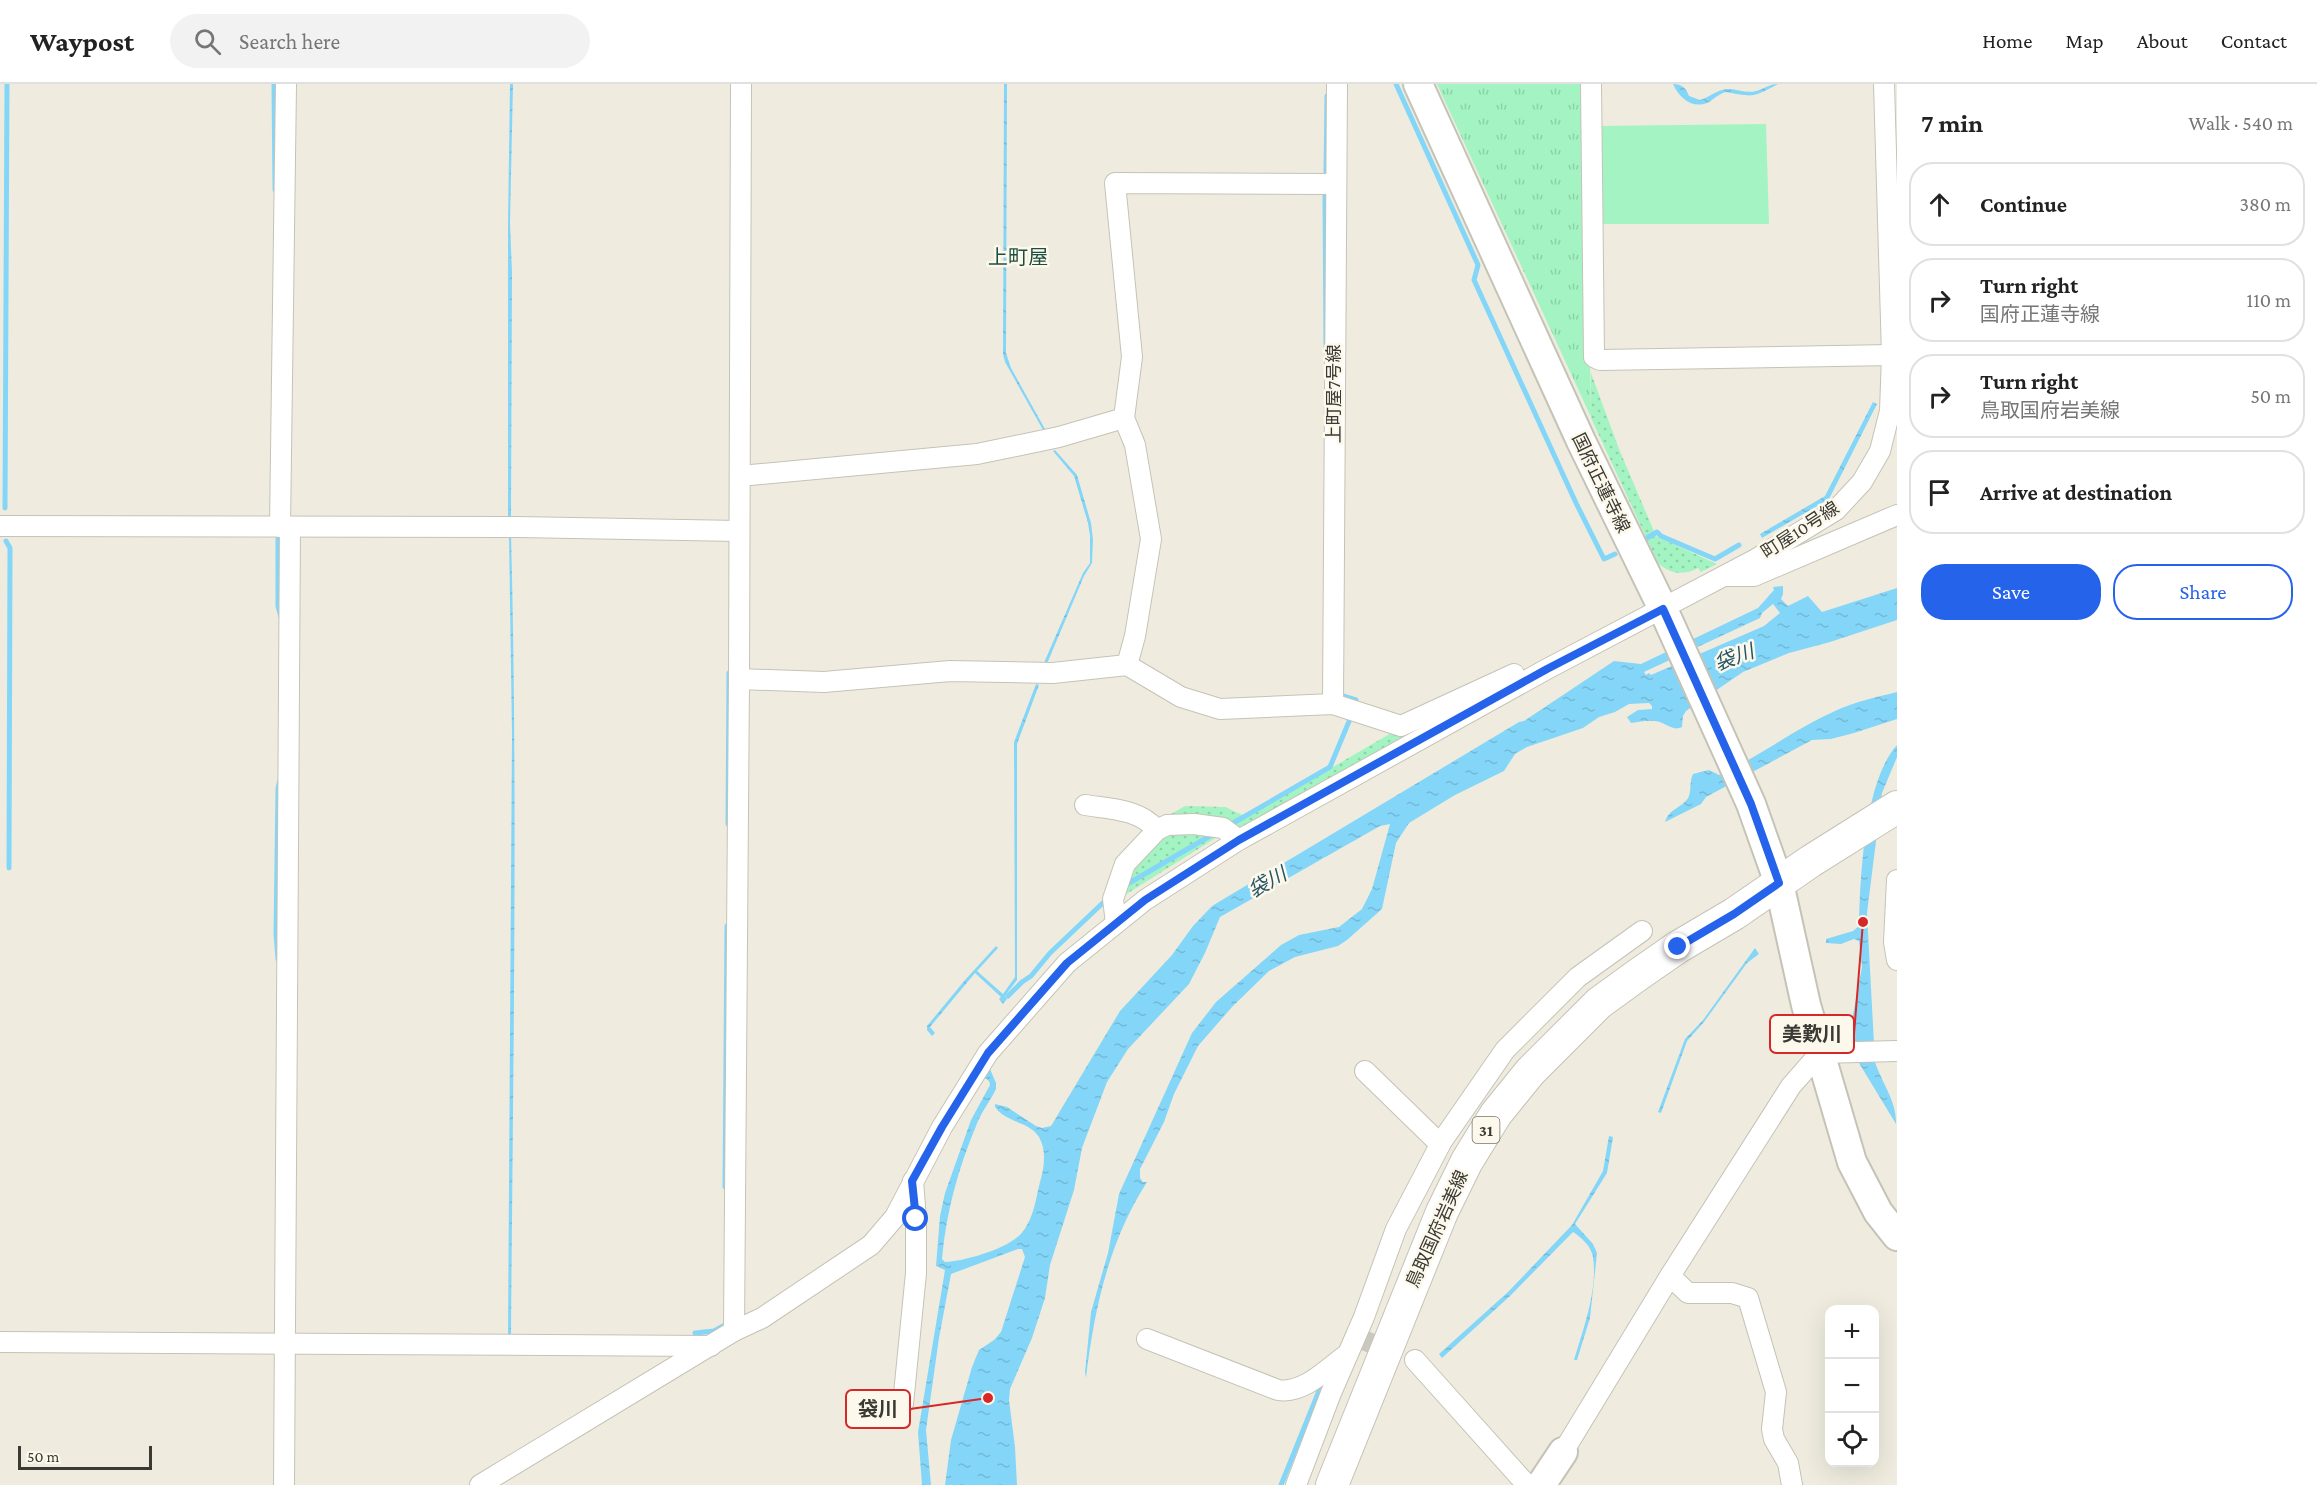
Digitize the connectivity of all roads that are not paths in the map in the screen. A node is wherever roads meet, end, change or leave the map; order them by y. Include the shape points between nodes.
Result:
1 (286, 84) edge
2 (741, 84) edge
3 (1337, 84) edge
4 (1418, 84) edge
5 (1591, 84) edge
6 (1884, 84) edge
7 (1335, 184) junction
8 (1892, 355) junction
9 (1124, 418) junction
10 (740, 476) junction
11 (1897, 514) edge
12 (0, 526) edge
13 (285, 527) junction
14 (739, 531) junction
15 (1725, 576) junction
16 (1663, 609) junction
17 (1127, 665) junction
18 (1547, 669) junction
19 (739, 679) junction
20 (1333, 704) junction
21 (1085, 805) dead end
22 (1897, 807) edge
23 (1157, 830) junction
24 (1239, 840) junction
25 (1897, 880) edge
26 (1779, 883) junction
27 (1116, 923) junction
28 (1642, 932) dead end
29 (1897, 960) edge
30 (1897, 1051) edge
31 (1820, 1053) junction
32 (1365, 1071) dead end
33 (1440, 1144) junction
34 (912, 1181) junction
35 (1897, 1236) edge
36 (1670, 1276) junction
37 (734, 1331) junction
38 (1147, 1339) dead end
39 (0, 1342) edge
40 (286, 1344) junction
41 (711, 1346) junction
42 (1348, 1353) junction
43 (1415, 1360) tunnel mouth
44 (903, 1404) dead end
45 (1563, 1452) joint
46 (284, 1485) edge
47 (480, 1485) edge
48 (1296, 1485) edge
49 (1332, 1485) edge
50 (1527, 1485) edge
51 (1541, 1485) edge
52 (1792, 1485) edge

1 - 13 street
2 - 10 street
3 - 7 street, 上町屋7号線
4 - 16 main road, 国府正蓮寺線 via 1581,441
5 - 8 street via 1594,357 1600,360
6 - 8 street, 町屋10号線
7 - 9 street via 1115,183 1132,357
7 - 20 street, 上町屋7号線
8 - 15 street, 町屋10号線 via 1890,411 1880,451 1862,482 1836,510
9 - 10 street via 977,454
9 - 17 street via 1135,445 1151,539
10 - 14 street
11 - 15 street via 1754,576
12 - 13 street
13 - 14 street
13 - 40 street
14 - 19 street
15 - 16 street, 町屋10号線
16 - 18 street, 町屋10号線
16 - 26 main road, 国府正蓮寺線 via 1746,792
17 - 19 street via 1053,673 950,671 824,682
17 - 20 street via 1181,697 1220,709
18 - 20 street via 1512,675 1401,726
18 - 24 street, 町屋10号線
19 - 37 street
21 - 23 street via 1132,812
22 - 26 main road, 鳥取国府岩美線 / 31
23 - 24 street via 1167,825 1194,824 1223,828
23 - 27 street via 1125,864 1113,899
24 - 27 street, 町屋10号線
25 - 29 street
26 - 31 main road, 国府正蓮寺線
26 - 49 main road, 鳥取国府岩美線 / 31 via 1599,1003 1530,1072 1496,1114 1442,1212
27 - 34 street, 町屋10号線 via 1067,963 988,1053
28 - 33 street via 1578,977 1515,1038
30 - 31 street
31 - 35 main road, 国府正蓮寺線 via 1852,1162 1878,1212
31 - 36 street via 1791,1086
32 - 33 street
33 - 42 street via 1396,1229
34 - 37 street, 町屋10号線 via 895,1217 871,1245 762,1318
34 - 44 street via 916,1273
36 - 45 street
36 - 52 street via 1688,1293 1732,1293 1748,1298 1776,1392 1774,1439 1788,1463
37 - 41 street, 町屋10号線
38 - 42 street via 1288,1392
39 - 40 street
40 - 41 street
40 - 46 street
41 - 47 street, 町屋10号線
42 - 48 street
43 - 50 street
45 - 51 main road

